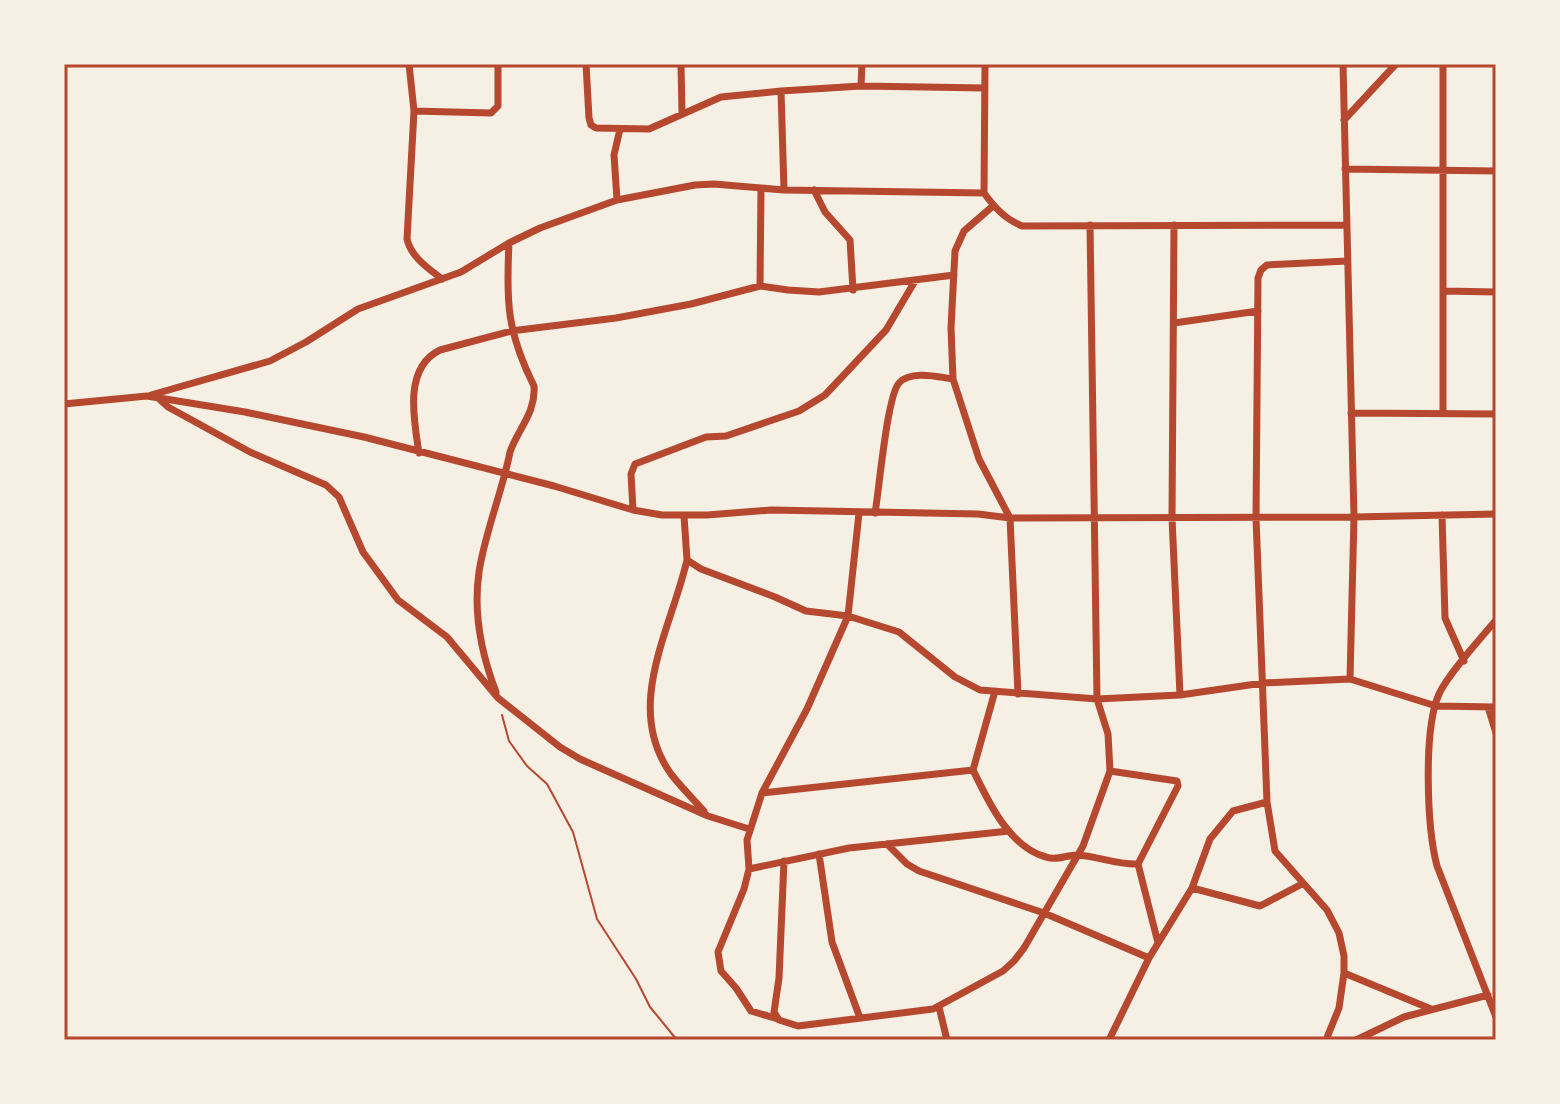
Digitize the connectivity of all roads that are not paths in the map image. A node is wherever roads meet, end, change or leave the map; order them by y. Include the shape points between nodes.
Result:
1 (409, 64) edge
2 (498, 64) edge
3 (586, 64) edge
4 (681, 64) edge
5 (862, 64) edge
6 (985, 64) edge
7 (1343, 64) edge
8 (1396, 64) edge
9 (1443, 64) edge
10 (861, 86) junction
11 (985, 88) junction
12 (781, 91) junction
13 (414, 111) junction
14 (682, 114) junction
15 (1344, 120) junction
16 (620, 129) junction
17 (1345, 169) junction
18 (1442, 170) junction
19 (1496, 171) edge
20 (761, 188) junction
21 (784, 190) junction
22 (814, 190) junction
23 (984, 193) junction
24 (617, 200) junction
25 (993, 206) junction
26 (1090, 225) junction
27 (1174, 225) junction
28 (1346, 225) junction
29 (509, 243) junction
30 (1347, 261) junction
31 (954, 275) junction
32 (442, 279) junction
33 (915, 281) junction
34 (760, 286) junction
35 (853, 290) junction
36 (1443, 291) junction
37 (1496, 292) edge
38 (1258, 311) junction
39 (1174, 323) junction
40 (511, 331) junction
41 (953, 379) junction
42 (147, 396) junction
43 (157, 397) junction
44 (64, 404) edge
45 (1351, 413) junction
46 (1443, 413) junction
47 (1496, 414) edge
48 (419, 453) junction
49 (506, 474) junction
50 (633, 510) junction
51 (859, 513) junction
52 (875, 513) junction
53 (1496, 514) edge
54 (1442, 515) junction
55 (684, 516) junction
56 (1097, 517) junction
57 (1354, 517) junction
58 (1010, 518) junction
59 (1172, 518) junction
60 (1256, 518) junction
61 (687, 560) junction
62 (848, 616) junction
63 (1496, 620) edge
64 (1464, 661) junction
65 (1350, 679) junction
66 (1263, 683) junction
67 (995, 691) junction
68 (1018, 694) junction
69 (1180, 695) junction
70 (498, 698) junction
71 (1097, 699) junction
72 (1436, 706) junction
73 (1492, 707) edge
74 (1496, 733) edge
75 (973, 770) junction
76 (1110, 771) junction
77 (762, 793) junction
78 (1267, 802) junction
79 (708, 816) junction
80 (749, 829) junction
81 (1009, 831) junction
82 (887, 844) junction
83 (819, 854) junction
84 (1076, 855) junction
85 (784, 861) junction
86 (1138, 864) junction
87 (749, 869) junction
88 (1302, 884) junction
89 (1192, 888) junction
90 (1044, 913) junction
91 (1158, 943) junction
92 (1149, 958) junction
93 (1344, 973) junction
94 (1488, 995) junction
95 (939, 1007) junction
96 (1432, 1009) junction
97 (1496, 1015) edge
98 (860, 1018) junction
99 (779, 1020) junction
100 (947, 1040) edge
101 (1109, 1040) edge
102 (1326, 1040) edge
103 (1356, 1040) edge

1 - 13 street
2 - 13 street via 495,111
3 - 16 street via 591,125
4 - 14 street
5 - 10 street
6 - 11 street
7 - 15 street
8 - 15 street
9 - 18 street
10 - 11 street
10 - 12 street
11 - 23 street
12 - 14 street via 721,97
12 - 21 street
13 - 32 street via 407,239 420,261
14 - 16 street via 649,129
15 - 17 street
16 - 24 street via 614,155
17 - 18 street
17 - 28 street
18 - 19 street
18 - 36 street
20 - 21 street
20 - 24 street via 695,185
20 - 34 street
21 - 22 street
22 - 23 street
22 - 35 street via 850,240
23 - 25 street
24 - 29 street
25 - 26 street via 1022,226
25 - 31 street via 964,231 955,251
26 - 27 street
26 - 56 street
27 - 28 street
27 - 39 street
28 - 30 street
29 - 32 street
29 - 40 street
30 - 38 street via 1267,265 1258,278
30 - 45 street
31 - 33 street
31 - 41 street
32 - 42 street via 358,309 270,361
33 - 35 street
33 - 50 street via 886,330 825,395 799,411 635,464
34 - 35 street
34 - 40 street via 616,318
36 - 37 street
36 - 46 street
38 - 39 street
38 - 60 street
39 - 59 street
40 - 48 street via 430,355 423,364 412,409
40 - 49 street via 534,394
41 - 52 street via 918,375 899,382
41 - 58 street via 979,459
42 - 43 street
42 - 44 street
43 - 48 street via 364,437
43 - 70 street via 250,452 326,485 339,497 363,552 398,600 447,637
45 - 46 street
45 - 57 street
46 - 47 street
48 - 49 street
49 - 50 street
49 - 70 street via 486,542 477,600 481,643
50 - 55 street
51 - 52 street
51 - 55 street via 754,510
51 - 62 street
52 - 58 street
53 - 54 street
54 - 57 street
54 - 64 street via 1445,618
55 - 61 street
56 - 58 street
56 - 59 street
56 - 71 street
57 - 60 street
57 - 65 street
58 - 68 street
59 - 60 street
59 - 69 street
60 - 66 street
61 - 62 street via 799,609
61 - 79 street via 653,676 650,723 670,772
62 - 67 street via 907,636 955,677 980,690
62 - 77 street
63 - 64 street
64 - 72 street
65 - 66 street
65 - 72 street
66 - 69 street
66 - 78 street
67 - 68 street
67 - 75 street
68 - 71 street
69 - 71 street
70 - 79 street via 580,759
71 - 76 street via 1108,734
72 - 73 street
72 - 94 street via 1430,736 1431,844
73 - 74 street
75 - 77 street
75 - 81 street
76 - 84 street
76 - 86 street via 1177,781
77 - 80 street
78 - 88 street via 1273,846
78 - 89 street via 1233,811 1223,822 1210,839
79 - 80 street
80 - 87 street
81 - 82 street
81 - 84 street via 1046,858
82 - 83 street
82 - 90 street via 919,871
83 - 85 street
83 - 98 street via 832,942
84 - 86 street
84 - 90 street
85 - 87 street
85 - 99 street via 774,1012
86 - 91 street
87 - 99 street via 718,952 721,971 751,1011
88 - 89 street via 1260,906
88 - 93 street via 1327,910 1339,933
89 - 91 street
90 - 92 street
90 - 95 street via 1003,971
91 - 92 street
92 - 101 street
93 - 96 street
93 - 102 street via 1339,1008
94 - 96 street
94 - 97 street
95 - 98 street
95 - 100 street
96 - 103 street
98 - 99 street via 798,1026

